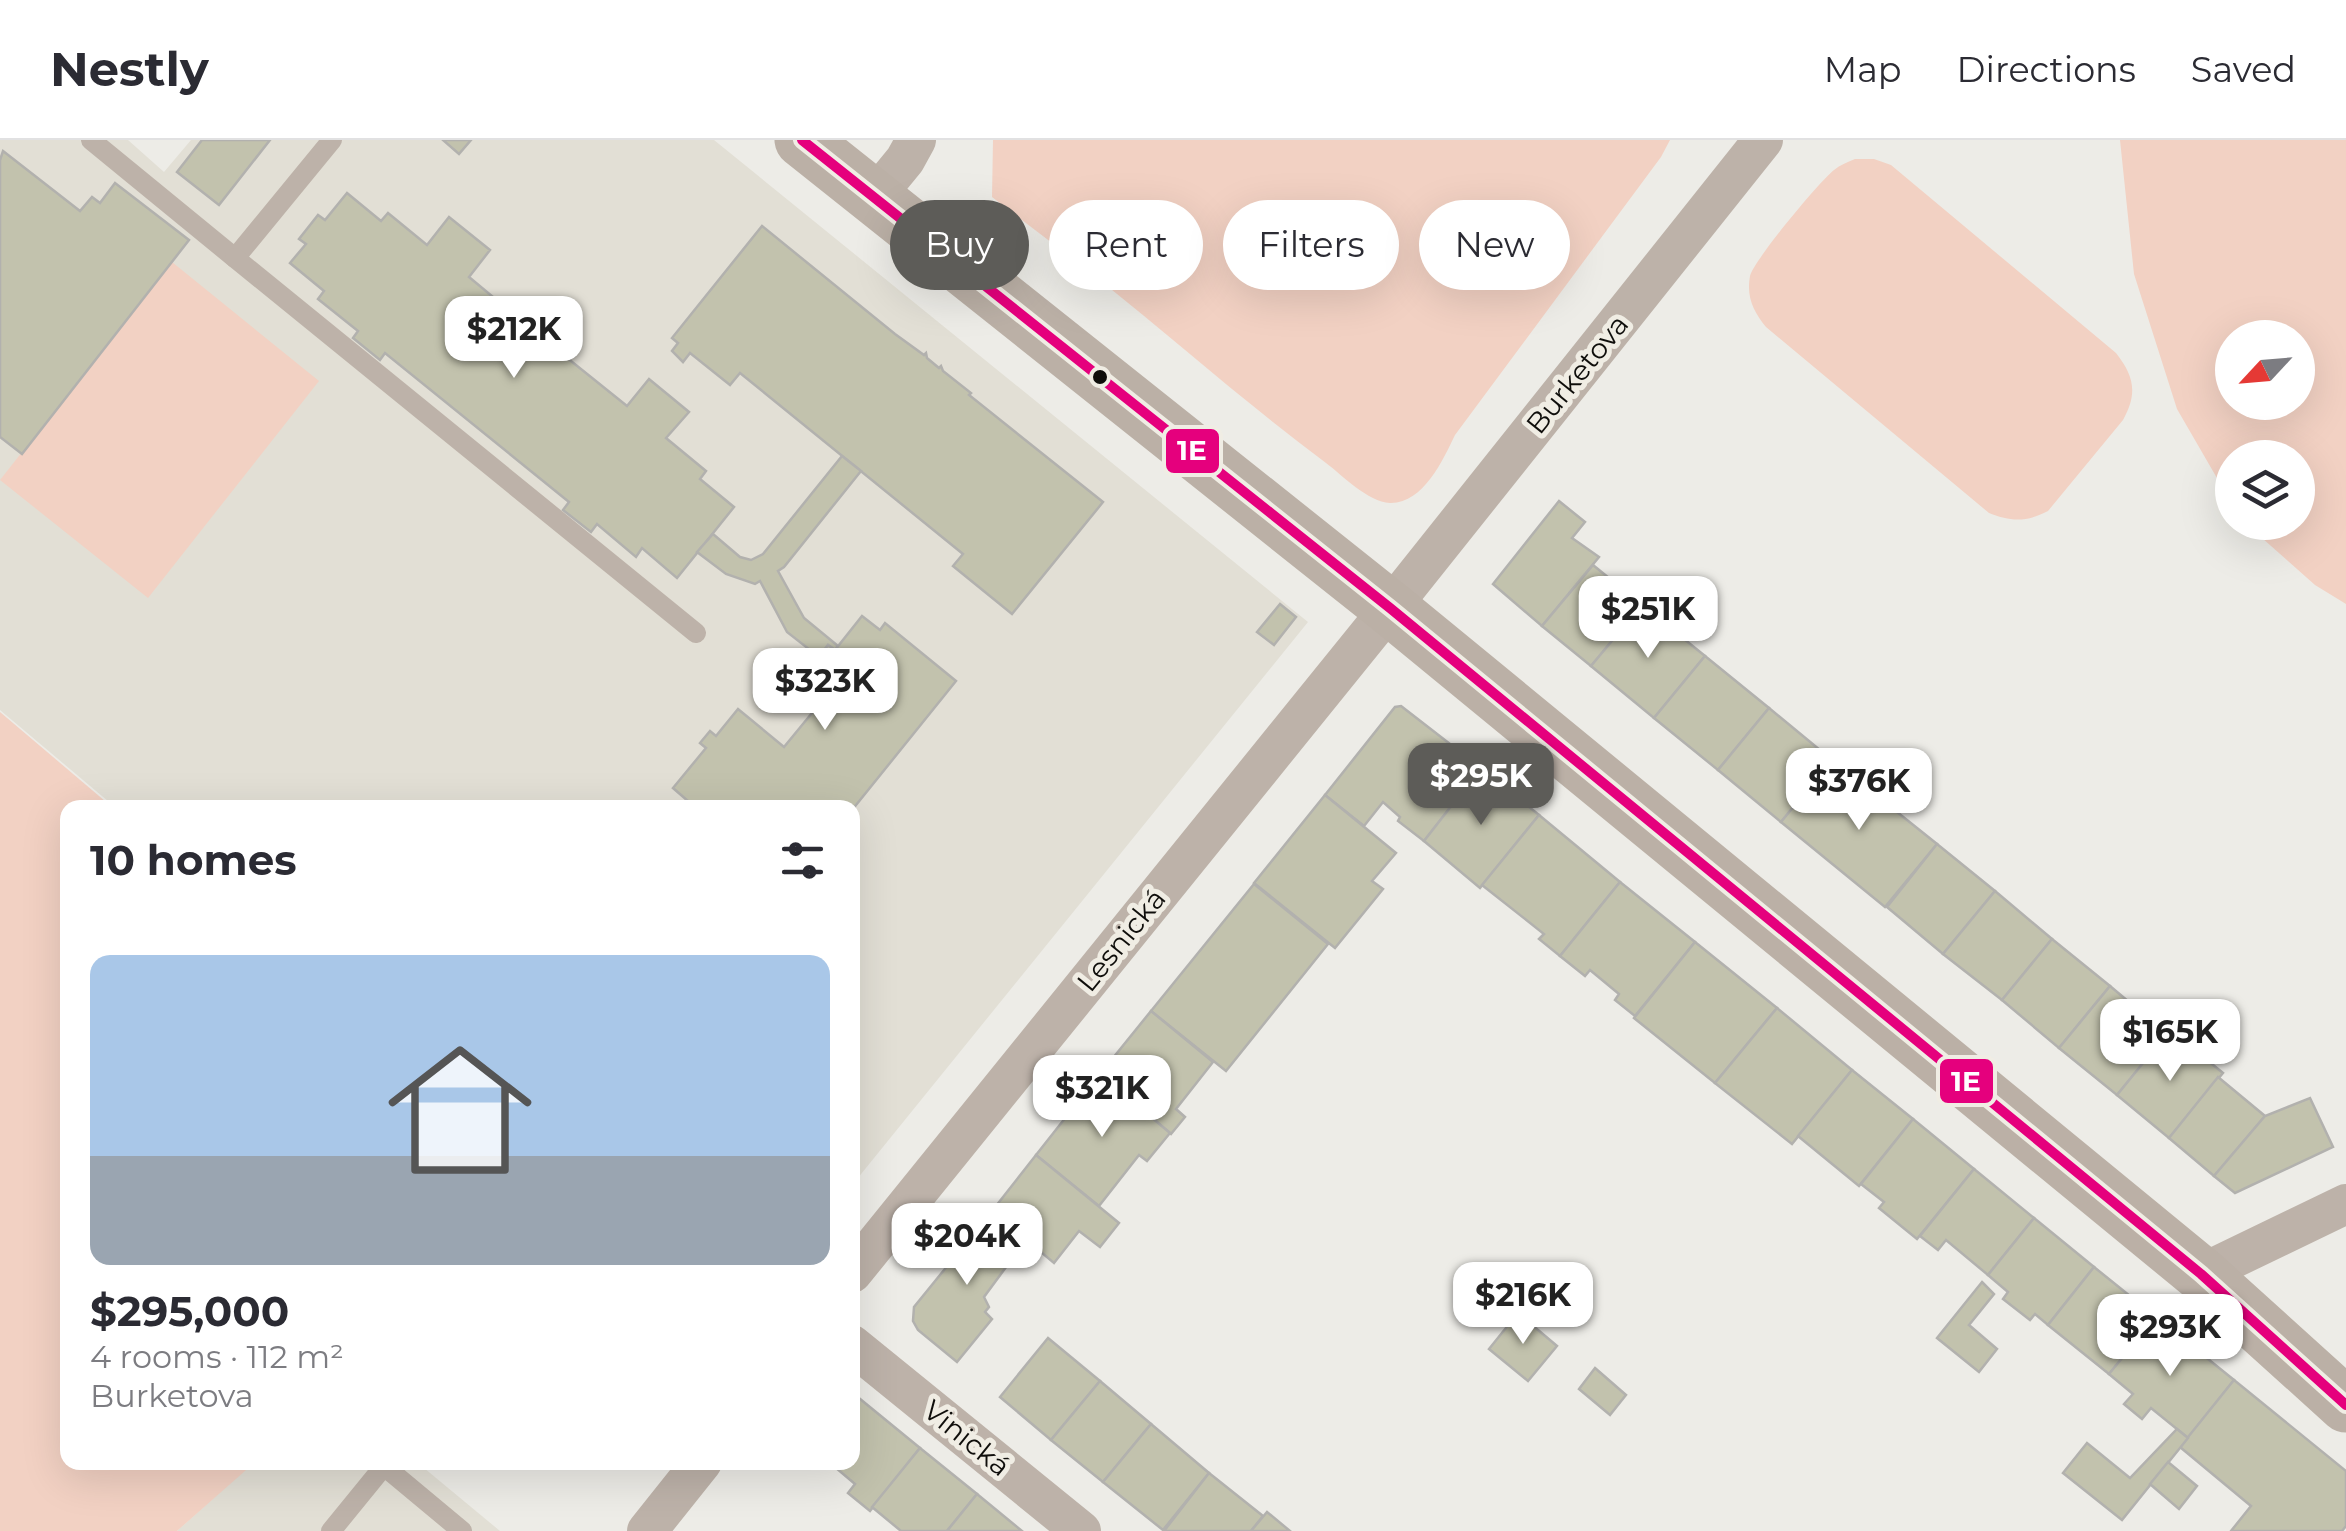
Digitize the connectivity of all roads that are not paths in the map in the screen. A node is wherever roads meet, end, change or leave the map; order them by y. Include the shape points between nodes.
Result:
1 (91, 140) edge
2 (332, 140) edge
3 (802, 140) edge
4 (916, 140) edge
5 (1763, 140) edge
6 (873, 200) junction
7 (235, 258) junction
8 (1390, 608) junction
9 (696, 633) dead end
10 (2346, 1204) edge
11 (860, 1262) edge
12 (2201, 1274) junction
13 (860, 1352) edge
14 (2346, 1406) edge
15 (381, 1470) edge
16 (389, 1470) edge
17 (696, 1470) edge
18 (331, 1531) edge
19 (462, 1531) edge
20 (648, 1531) edge
21 (1081, 1531) edge

1 - 7 lane
2 - 7 lane
3 - 6 main road
4 - 6 street
5 - 8 street, Burketova
6 - 8 main road
7 - 9 lane
8 - 11 street, Lesnická
8 - 12 main road
10 - 12 street
12 - 14 main road
13 - 21 street, Vinická
15 - 18 lane
16 - 19 lane
17 - 20 street

